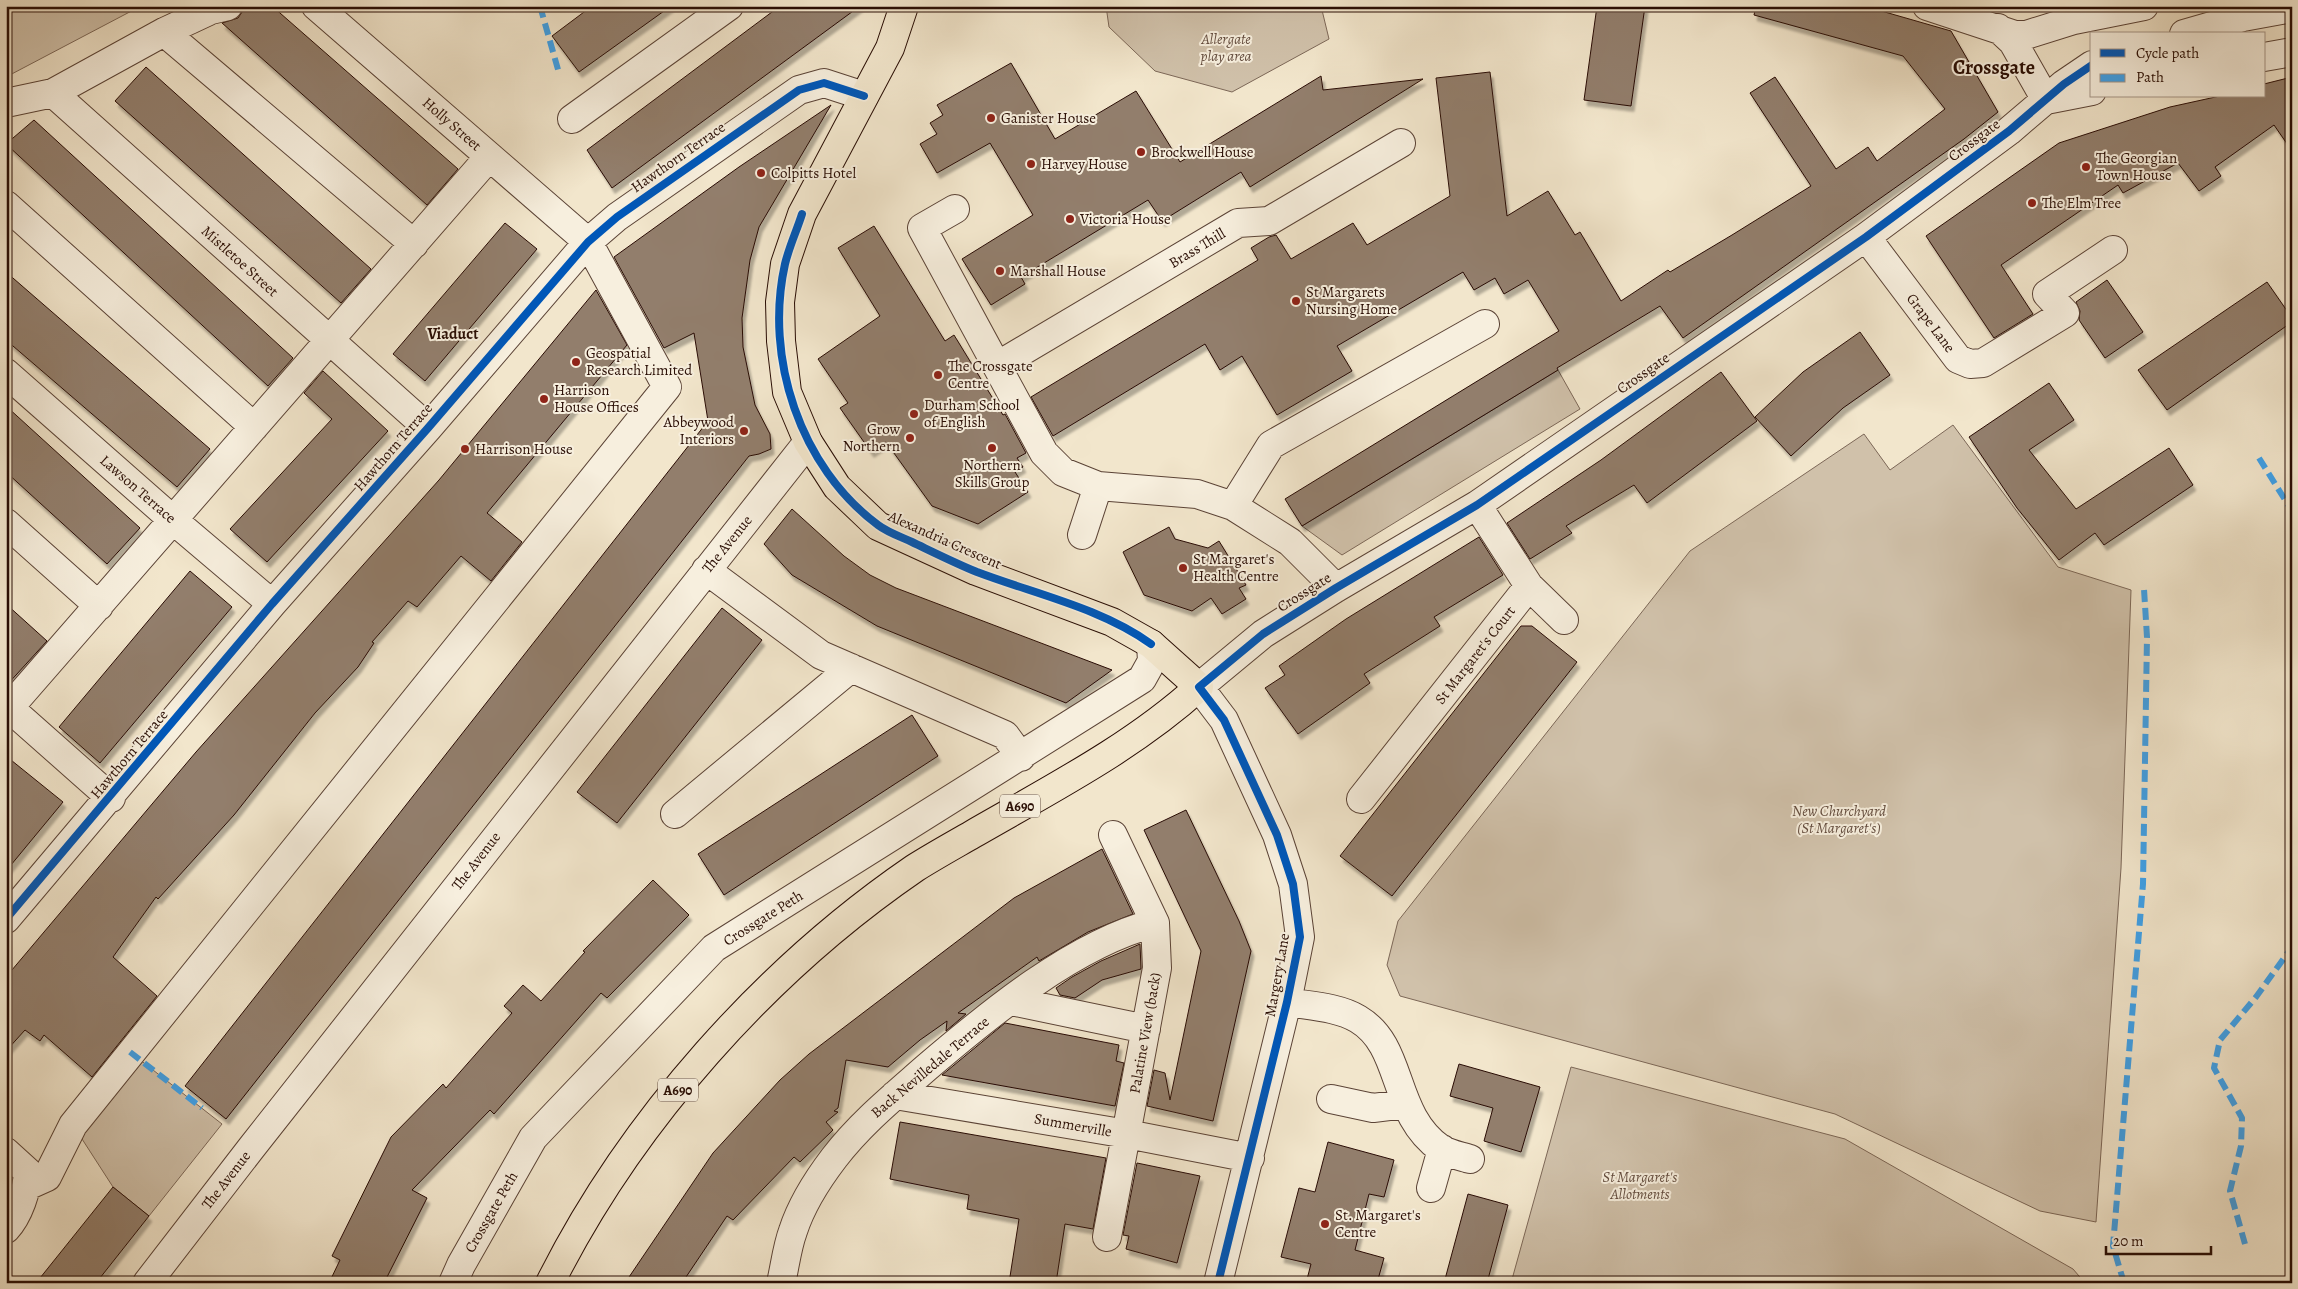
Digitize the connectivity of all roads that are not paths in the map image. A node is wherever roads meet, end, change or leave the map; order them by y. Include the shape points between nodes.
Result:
1 (228, 6) edge
2 (316, 6) edge
3 (729, 6) edge
4 (904, 6) edge
5 (1928, 6) edge
6 (2144, 6) edge
7 (2292, 8) edge
8 (1998, 17) edge
9 (164, 32) junction
10 (2191, 32) edge
11 (2292, 52) edge
12 (2266, 57) edge
13 (2090, 67) edge
14 (2090, 91) edge
15 (53, 93) junction
16 (864, 96) junction
17 (2046, 100) junction
18 (6, 103) edge
19 (572, 119) dead end
20 (1401, 143) dead end
21 (489, 157) junction
22 (6, 205) edge
23 (955, 209) dead end
24 (1866, 237) junction
25 (588, 242) junction
26 (414, 244) junction
27 (2113, 250) dead end
28 (1484, 324) dead end
29 (328, 341) junction
30 (996, 366) junction
31 (6, 373) edge
32 (254, 426) junction
33 (428, 428) junction
34 (808, 442) junction
35 (1098, 486) junction
36 (1477, 505) junction
37 (1233, 506) junction
38 (173, 520) junction
39 (6, 523) edge
40 (1082, 535) dead end
41 (706, 570) junction
42 (1529, 586) junction
43 (1336, 588) junction
44 (272, 604) junction
45 (99, 606) junction
46 (1564, 620) dead end
47 (1152, 644) junction
48 (851, 668) junction
49 (1199, 687) junction
50 (10, 715) edge
51 (1022, 757) junction
52 (111, 798) junction
53 (1361, 799) dead end
54 (675, 814) dead end
55 (1114, 835) dead end
56 (6, 920) edge
57 (1155, 923) junction
58 (1011, 1001) junction
59 (1287, 1002) junction
60 (1146, 1029) junction
61 (895, 1095) junction
62 (1331, 1099) dead end
63 (1405, 1104) junction
64 (1127, 1134) junction
65 (1442, 1150) junction
66 (6, 1152) edge
67 (1250, 1158) junction
68 (1470, 1159) dead end
69 (27, 1186) junction
70 (1431, 1188) dead end
71 (6, 1229) edge
72 (1107, 1237) dead end
73 (147, 1283) edge
74 (453, 1283) edge
75 (550, 1283) edge
76 (781, 1283) edge
77 (1218, 1283) edge

1 - 9 street via 211,10
2 - 21 street, Holly Street
3 - 19 street
4 - 16 highway, Alexandria Crescent via 890,48
5 - 8 street
6 - 8 street via 2074,20 2026,36 2015,35
7 - 10 street via 2243,17
8 - 17 street
9 - 15 street
9 - 26 street
11 - 12 street
13 - 17 street, Crossgate
14 - 17 street
15 - 18 street
15 - 29 street, Mistletoe Street
16 - 25 street, Hawthorn Terrace via 824,83 800,90 617,217
16 - 34 highway, Alexandria Crescent via 802,214 785,264 780,302 786,383
17 - 24 street, Crossgate
20 - 30 street, Brass Thill via 1269,220 1238,223
21 - 25 street, Holly Street
21 - 26 street
22 - 32 street
23 - 30 street via 922,228
24 - 27 street, Grape Lane via 1958,359 1970,364 1983,363 2065,313 2047,294
24 - 36 street, Crossgate
25 - 33 street, Hawthorn Terrace
25 - 69 street via 667,386 73,1125 47,1178
26 - 29 street
28 - 37 street via 1271,445
29 - 32 street
29 - 33 street, Mistletoe Street
30 - 35 street via 1044,452 1063,472
31 - 38 street, Lawson Terrace
32 - 38 street
33 - 44 street, Hawthorn Terrace
34 - 41 street, The Avenue
34 - 47 highway, Alexandria Crescent via 837,487 878,526 976,571 1112,622
35 - 37 street via 1197,494
35 - 40 street
36 - 42 street
36 - 43 street, Crossgate
37 - 43 street via 1290,542
38 - 44 street, Lawson Terrace
38 - 45 street
39 - 45 street
41 - 48 street via 821,655
41 - 73 street, The Avenue
42 - 46 street
42 - 53 street, St Margaret's Court
43 - 49 street, Crossgate via 1263,634
44 - 52 street, Hawthorn Terrace
45 - 50 street
47 - 49 highway, Alexandria Crescent
47 - 51 street, Crossgate Peth via 1152,661 1142,680
48 - 51 street via 1006,735
48 - 54 street
49 - 59 street, Margery Lane via 1224,720 1241,755 1277,836 1293,884 1300,937
49 - 75 highway, A690 via 1169,714 1112,752 917,867 840,923 727,1029 647,1128 574,1235
50 - 52 street
51 - 74 street, Crossgate Peth via 714,948 533,1138
52 - 56 street, Hawthorn Terrace
55 - 57 street, Palatine View (back)
57 - 58 street, Back Nevilledale Terrace via 1132,928 1105,940
57 - 60 street, Palatine View (back) via 1157,968
58 - 60 street
58 - 61 street, Back Nevilledale Terrace via 977,1025
59 - 63 street via 1339,1011 1374,1030 1387,1050
59 - 67 street, Margery Lane
60 - 64 street, Palatine View (back)
61 - 64 street, Summerville
61 - 76 street, Back Nevilledale Terrace via 833,1159 806,1202 793,1230
62 - 63 street via 1374,1108
63 - 65 street via 1421,1130
64 - 67 street, Summerville
64 - 72 street, Palatine View (back)
65 - 68 street
65 - 70 street
66 - 69 street via 28,1172
67 - 77 street, Margery Lane
69 - 71 street

